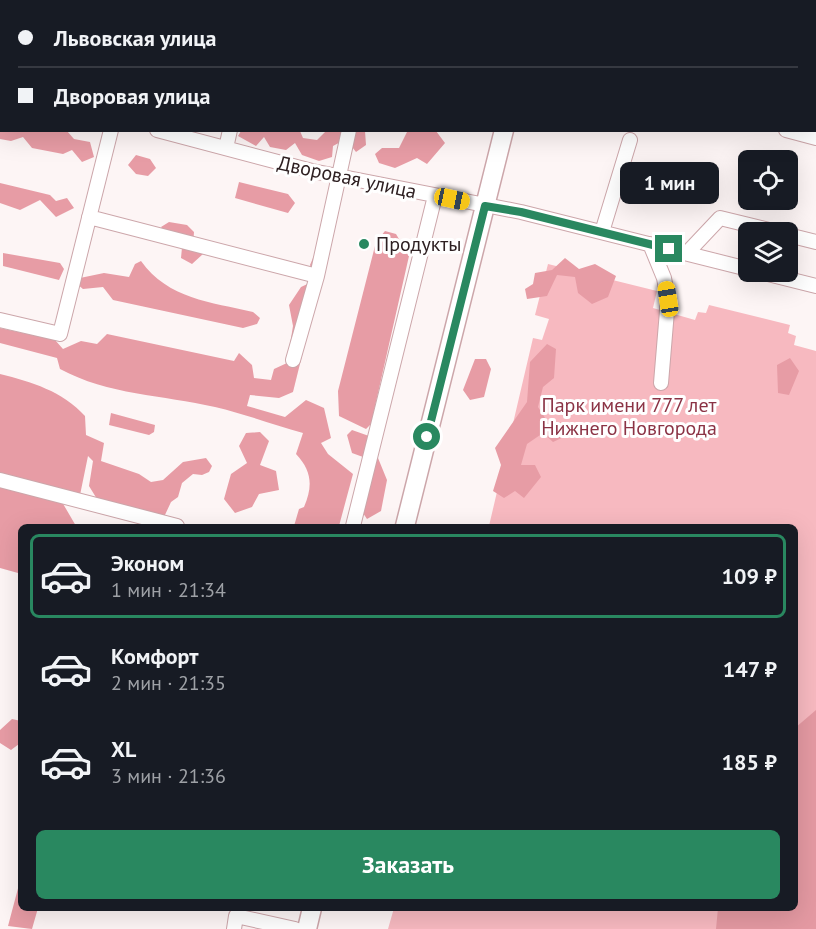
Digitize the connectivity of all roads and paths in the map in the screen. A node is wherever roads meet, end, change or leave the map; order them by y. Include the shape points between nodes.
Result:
1 (110, 132) edge
2 (166, 132) edge
3 (230, 132) edge
4 (350, 132) edge
5 (504, 132) edge
6 (794, 132) edge
7 (816, 138) edge
8 (630, 140) dead end
9 (226, 148) junction
10 (339, 176) junction
11 (435, 196) junction
12 (485, 206) junction
13 (89, 217) junction
14 (738, 222) edge
15 (602, 232) junction
16 (798, 238) edge
17 (816, 242) edge
18 (651, 244) junction
19 (687, 253) junction
20 (738, 266) edge
21 (317, 276) junction
22 (798, 282) edge
23 (816, 286) edge
24 (0, 320) edge
25 (293, 360) dead end
26 (661, 383) dead end
27 (0, 480) edge
28 (169, 524) edge
29 (353, 524) edge
30 (406, 524) edge
31 (311, 911) edge
32 (266, 926) edge
33 (234, 929) edge
34 (295, 929) edge
35 (307, 929) edge

1 - 13 street
2 - 9 street, Дворовая улица
3 - 9 street
4 - 10 street
5 - 12 main road
6 - 7 street
8 - 15 street
9 - 10 street, Дворовая улица
10 - 11 street, Дворовая улица
10 - 21 street
11 - 12 street, Дворовая улица
11 - 29 street
12 - 15 street, Дворовая улица
12 - 30 main road
13 - 21 street
13 - 24 street via 60,334
14 - 19 street via 720,218
15 - 18 street, Дворовая улица
16 - 17 street
18 - 19 street, Дворовая улица
18 - 26 street via 668,299
19 - 20 street, Дворовая улица
21 - 25 street
22 - 23 street
27 - 28 street
31 - 35 main road
32 - 33 street via 236,916
32 - 34 street

